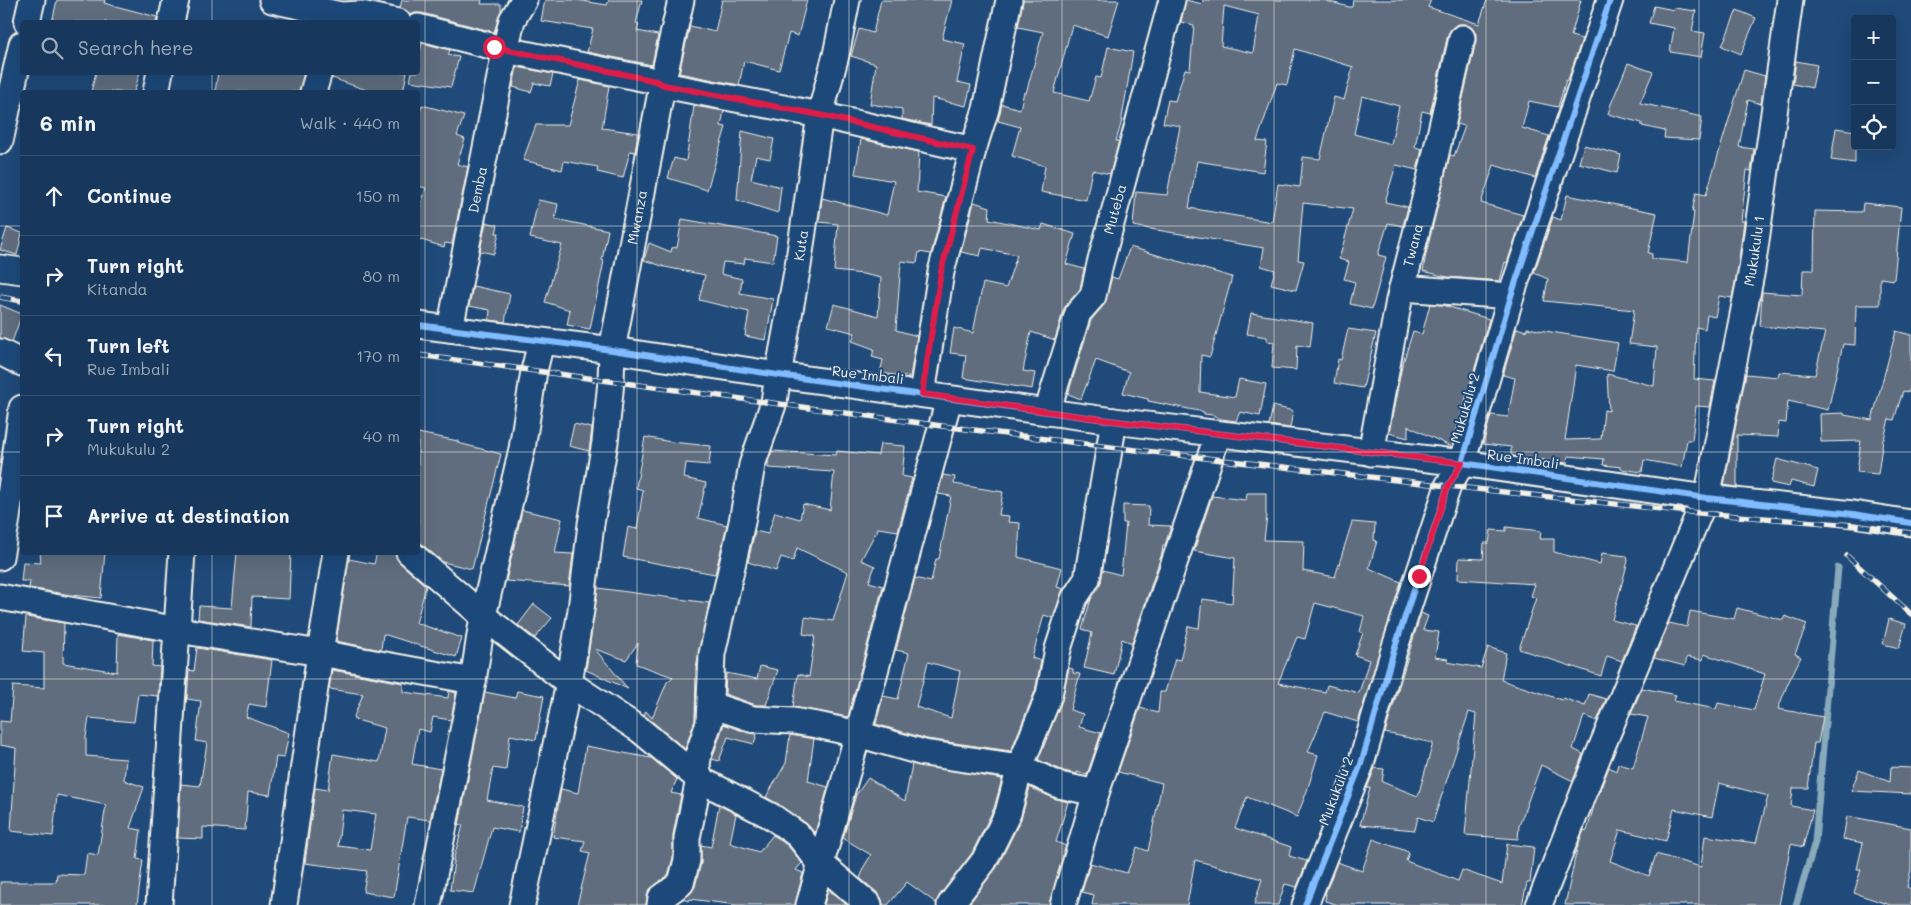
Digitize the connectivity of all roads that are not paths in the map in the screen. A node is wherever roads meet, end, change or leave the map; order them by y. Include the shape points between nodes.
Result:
1 (32, 0) edge
2 (176, 0) edge
3 (272, 0) edge
4 (524, 0) edge
5 (681, 0) edge
6 (847, 0) edge
7 (1009, 0) edge
8 (1172, 0) edge
9 (1610, 0) edge
10 (1790, 0) edge
11 (341, 13) edge
12 (27, 20) edge
13 (171, 20) edge
14 (389, 20) edge
15 (420, 28) edge
16 (1462, 38) dead end
17 (506, 50) junction
18 (20, 53) edge
19 (159, 75) edge
20 (318, 75) edge
21 (664, 85) junction
22 (156, 90) edge
23 (314, 90) edge
24 (820, 115) junction
25 (0, 141) edge
26 (973, 150) junction
27 (0, 268) edge
28 (20, 271) edge
29 (1402, 288) junction
30 (1511, 296) junction
31 (420, 325) edge
32 (450, 329) junction
33 (541, 342) junction
34 (612, 350) junction
35 (0, 352) edge
36 (20, 362) edge
37 (778, 375) junction
38 (922, 394) junction
39 (949, 399) junction
40 (1047, 412) junction
41 (1114, 421) junction
42 (20, 423) edge
43 (1218, 434) junction
44 (1371, 452) junction
45 (1462, 463) junction
46 (1707, 498) junction
47 (1911, 523) edge
48 (182, 555) edge
49 (336, 555) edge
50 (412, 555) edge
51 (0, 557) edge
52 (0, 597) edge
53 (482, 616) junction
54 (178, 630) junction
55 (320, 652) junction
56 (473, 681) junction
57 (569, 683) junction
58 (709, 723) junction
59 (858, 734) junction
60 (1020, 767) junction
61 (699, 779) junction
62 (1096, 793) junction
63 (820, 863) junction
64 (159, 905) edge
65 (284, 905) edge
66 (428, 905) edge
67 (522, 905) edge
68 (660, 905) edge
69 (809, 905) edge
70 (869, 905) edge
71 (950, 905) edge
72 (1063, 905) edge
73 (1305, 905) edge
74 (1539, 905) edge

1 - 12 street
2 - 13 street
3 - 11 street
4 - 17 street, Demba via 512,20
5 - 21 street, Mwanza
6 - 24 street, Kuta
7 - 26 street via 986,109
8 - 40 street, Muteba via 1094,296 1078,313
9 - 30 street, Mukukulu 2
10 - 46 street, Mukukulu 1 via 1752,269
11 - 14 street
15 - 17 street
16 - 29 street, Twana
17 - 21 street
17 - 32 street, Demba
18 - 25 street
19 - 22 street
20 - 23 street
21 - 24 street
21 - 34 street, Mwanza
24 - 26 street
24 - 37 street, Kuta
26 - 38 street via 941,272
27 - 28 street
29 - 30 street
29 - 44 street, Twana
30 - 45 street, Mukukulu 2
31 - 32 street, Rue Imbali
32 - 33 street, Rue Imbali
33 - 34 street, Rue Imbali
33 - 53 street via 522,449
34 - 37 street, Rue Imbali
34 - 57 street, Mwanza via 605,442
35 - 36 street
37 - 38 street, Rue Imbali
37 - 58 street, Kuta via 774,402 752,465 712,654
38 - 39 street, Rue Imbali
39 - 40 street, Rue Imbali
39 - 59 street
40 - 41 street, Rue Imbali
41 - 43 street, Rue Imbali
41 - 60 street via 1086,579 1074,599 1058,648 1049,695
42 - 51 street
43 - 44 street, Rue Imbali
43 - 62 street
44 - 45 street, Rue Imbali
45 - 46 street, Rue Imbali
45 - 73 street, Mukukulu 2 via 1448,486 1394,650 1361,764
46 - 47 street, Rue Imbali
46 - 74 street, Mukukulu 1 via 1634,668
48 - 54 street
49 - 55 street
50 - 53 street
52 - 54 street
53 - 56 street
53 - 57 street
54 - 55 street
54 - 64 street
55 - 56 street
55 - 65 street
56 - 66 street
57 - 61 street via 640,730
57 - 67 street, Mwanza
58 - 59 street via 714,706 753,719 793,721
58 - 61 street via 699,752
59 - 60 street via 924,753
59 - 63 street
60 - 62 street via 1059,786
60 - 71 street via 1008,813 984,861
61 - 63 street via 771,816 798,835
61 - 68 street via 681,883 661,898
62 - 72 street
63 - 69 street
63 - 70 street

